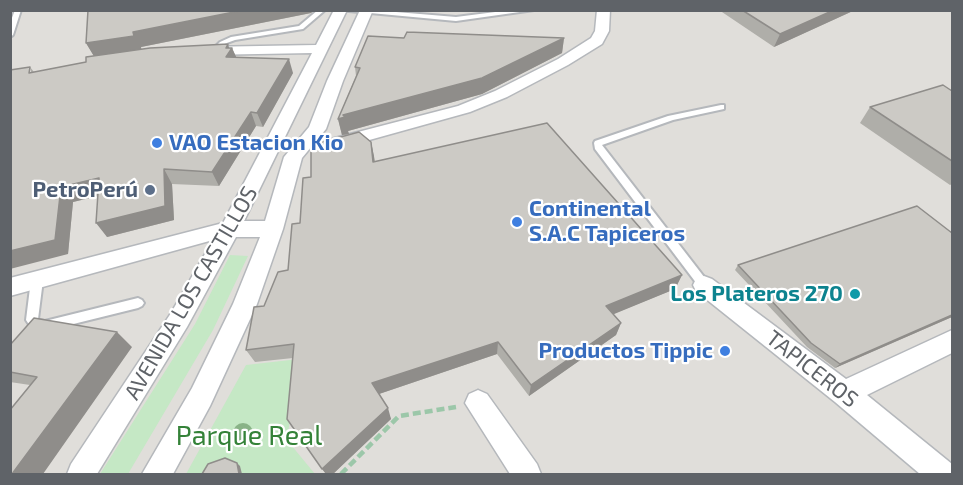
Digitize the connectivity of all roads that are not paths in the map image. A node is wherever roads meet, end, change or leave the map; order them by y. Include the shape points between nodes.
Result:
1 (18, 10) edge
2 (341, 10) edge
3 (531, 10) edge
4 (604, 10) edge
5 (321, 11) edge
6 (367, 11) edge
7 (10, 35) edge
8 (321, 49) junction
9 (216, 50) junction
10 (192, 52) edge
11 (305, 81) junction
12 (334, 81) junction
13 (721, 107) dead end
14 (293, 157) junction
15 (230, 229) junction
16 (273, 229) junction
17 (37, 280) junction
18 (704, 285) joint
19 (10, 287) edge
20 (138, 303) dead end
21 (952, 341) edge
22 (844, 393) junction
23 (478, 403) road end
24 (81, 474) edge
25 (157, 474) edge
26 (527, 474) edge
27 (942, 474) edge

1 - 7 lane
2 - 6 lane
2 - 8 street, AVENIDA LOS CASTILLOS
3 - 6 lane via 456,19
4 - 14 street via 597,41 501,94 464,109
5 - 9 lane via 301,28 233,38
6 - 12 street, AVENIDA LOS CASTILLOS
8 - 9 street
8 - 11 street, AVENIDA LOS CASTILLOS
9 - 10 street
11 - 12 street
11 - 15 street, AVENIDA LOS CASTILLOS
12 - 14 street, AVENIDA LOS CASTILLOS via 317,129
13 - 18 lane, TAPICEROS via 661,121 598,143
14 - 16 street, AVENIDA LOS CASTILLOS
15 - 16 street
15 - 17 street
15 - 24 street, AVENIDA LOS CASTILLOS via 173,330
16 - 25 street, AVENIDA LOS CASTILLOS via 245,304 201,397
17 - 19 street
17 - 20 lane via 32,320 36,325
18 - 22 street, TAPICEROS
21 - 22 street
22 - 27 street, TAPICEROS
23 - 26 street

